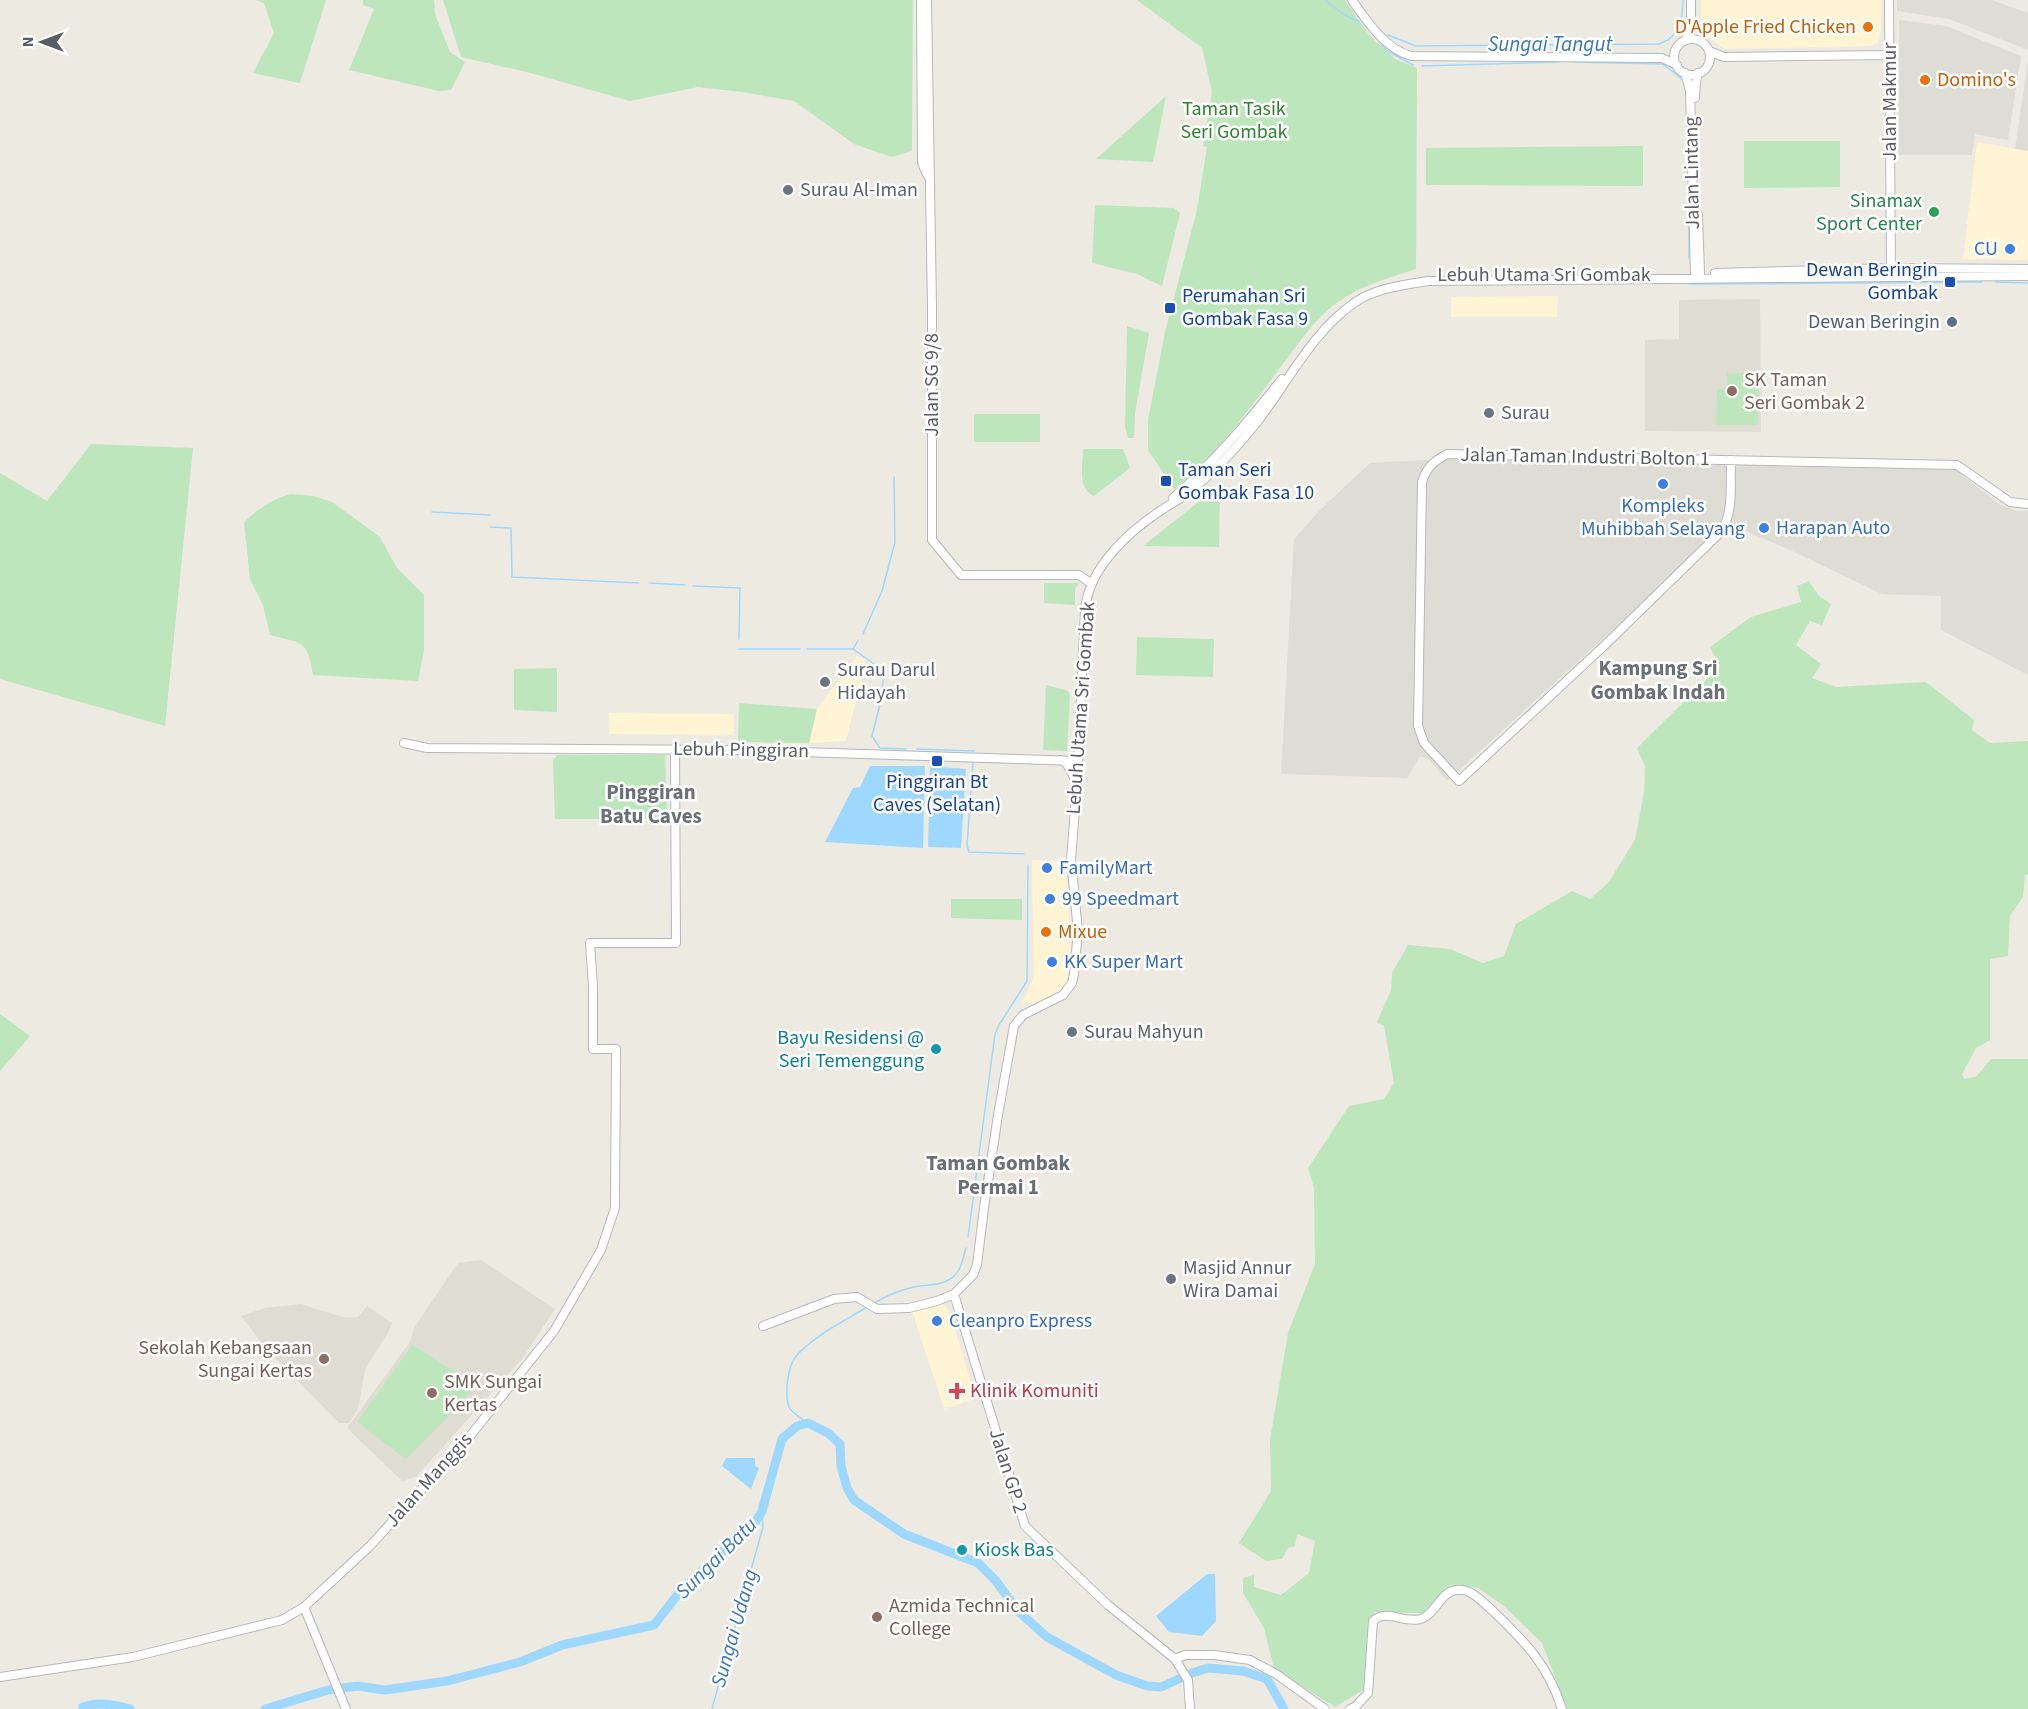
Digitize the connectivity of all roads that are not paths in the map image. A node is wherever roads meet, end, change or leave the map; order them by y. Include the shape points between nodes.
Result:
1 (921, 0) edge
2 (927, 0) edge
3 (1352, 0) edge
4 (1691, 0) edge
5 (1889, 0) edge
6 (1691, 23) junction
7 (1698, 39) junction
8 (1686, 40) junction
9 (1676, 49) junction
10 (1709, 51) junction
11 (1890, 55) junction
12 (1724, 57) junction
13 (1662, 58) junction
14 (1708, 64) junction
15 (1677, 65) junction
16 (1685, 73) junction
17 (1698, 73) junction
18 (926, 165) junction
19 (1891, 250) junction
20 (1874, 268) junction
21 (1908, 268) junction
22 (2028, 269) edge
23 (1891, 272) junction
24 (1697, 273) junction
25 (2028, 276) edge
26 (1731, 460) junction
27 (2028, 504) edge
28 (1159, 512) junction
29 (1092, 584) junction
30 (1078, 742) junction
31 (404, 743) dead end
32 (675, 749) junction
33 (1061, 760) junction
34 (1078, 761) junction
35 (1077, 783) junction
36 (954, 1294) junction
37 (763, 1326) dead end
38 (304, 1607) junction
39 (1175, 1659) junction
40 (0, 1677) edge
41 (1561, 1708) edge
42 (346, 1709) edge
43 (1190, 1709) edge
44 (1325, 1709) edge
45 (1350, 1709) edge

1 - 18 street, Jalan SG 9/8
2 - 18 street, Jalan SG 9/8
3 - 13 street via 1382,37 1411,56
4 - 6 street
5 - 11 street, Jalan Makmur
6 - 7 street
6 - 8 street
7 - 8 street
7 - 10 street
8 - 9 street
9 - 13 street
9 - 15 street
10 - 12 street
10 - 14 street
11 - 12 street
11 - 19 street, Jalan Makmur
12 - 14 street
13 - 15 street
14 - 17 street
15 - 16 street
16 - 17 street
16 - 24 street, Jalan Lintang via 1690,90
17 - 24 street, Jalan Lintang
18 - 29 street, Jalan SG 9/8 via 932,308 932,540 961,575 1078,575
19 - 20 street
19 - 21 street
19 - 23 street, Jalan Makmur
20 - 23 street, Lebuh Utama Sri Gombak
20 - 24 street, Lebuh Utama Sri Gombak
21 - 22 street, Lebuh Utama Sri Gombak
21 - 23 street, Lebuh Utama Sri Gombak
23 - 25 street, Lebuh Utama Sri Gombak
23 - 28 street, Lebuh Utama Sri Gombak via 1447,280 1412,283 1372,293 1355,302 1326,328 1253,428 1220,465
24 - 28 street, Lebuh Utama Sri Gombak via 1435,276 1373,287 1328,321 1237,435
26 - 26 street, Jalan Taman Industri Bolton 1 via 1447,454 1431,465 1422,482 1418,726 1424,743 1459,781 1721,532 1728,522
26 - 27 street, Jalan Taman Industri Bolton 1 via 1957,465 2010,502
28 - 29 street, Lebuh Utama Sri Gombak via 1124,540
29 - 30 street, Lebuh Utama Sri Gombak via 1085,610
30 - 33 street via 1071,754
30 - 34 street, Lebuh Utama Sri Gombak
31 - 32 street, Lebuh Pinggiran via 427,748 502,750
32 - 33 street, Lebuh Pinggiran
32 - 38 street, Jalan Manggis via 676,943 590,943 593,1049 616,1049 615,1208 601,1250 554,1331 470,1436 370,1546
33 - 34 street, Lebuh Pinggiran
33 - 35 street
34 - 35 street, Lebuh Utama Sri Gombak
35 - 36 street, Lebuh Utama Sri Gombak via 1071,860 1078,931 1072,983 1063,995 1023,1015 1014,1026 977,1265 969,1280
36 - 37 street via 909,1308 874,1307 858,1297 834,1299
36 - 39 street, Jalan GP 2 via 1025,1526 1108,1605
38 - 40 street, Jalan Manggis via 271,1623 151,1653
38 - 42 street
39 - 43 street, Jalan GP 2 via 1188,1680
39 - 44 street via 1214,1655 1250,1660
41 - 45 street via 1554,1686 1526,1642 1472,1593 1458,1590 1451,1591 1419,1620 1388,1615 1373,1621 1368,1693

